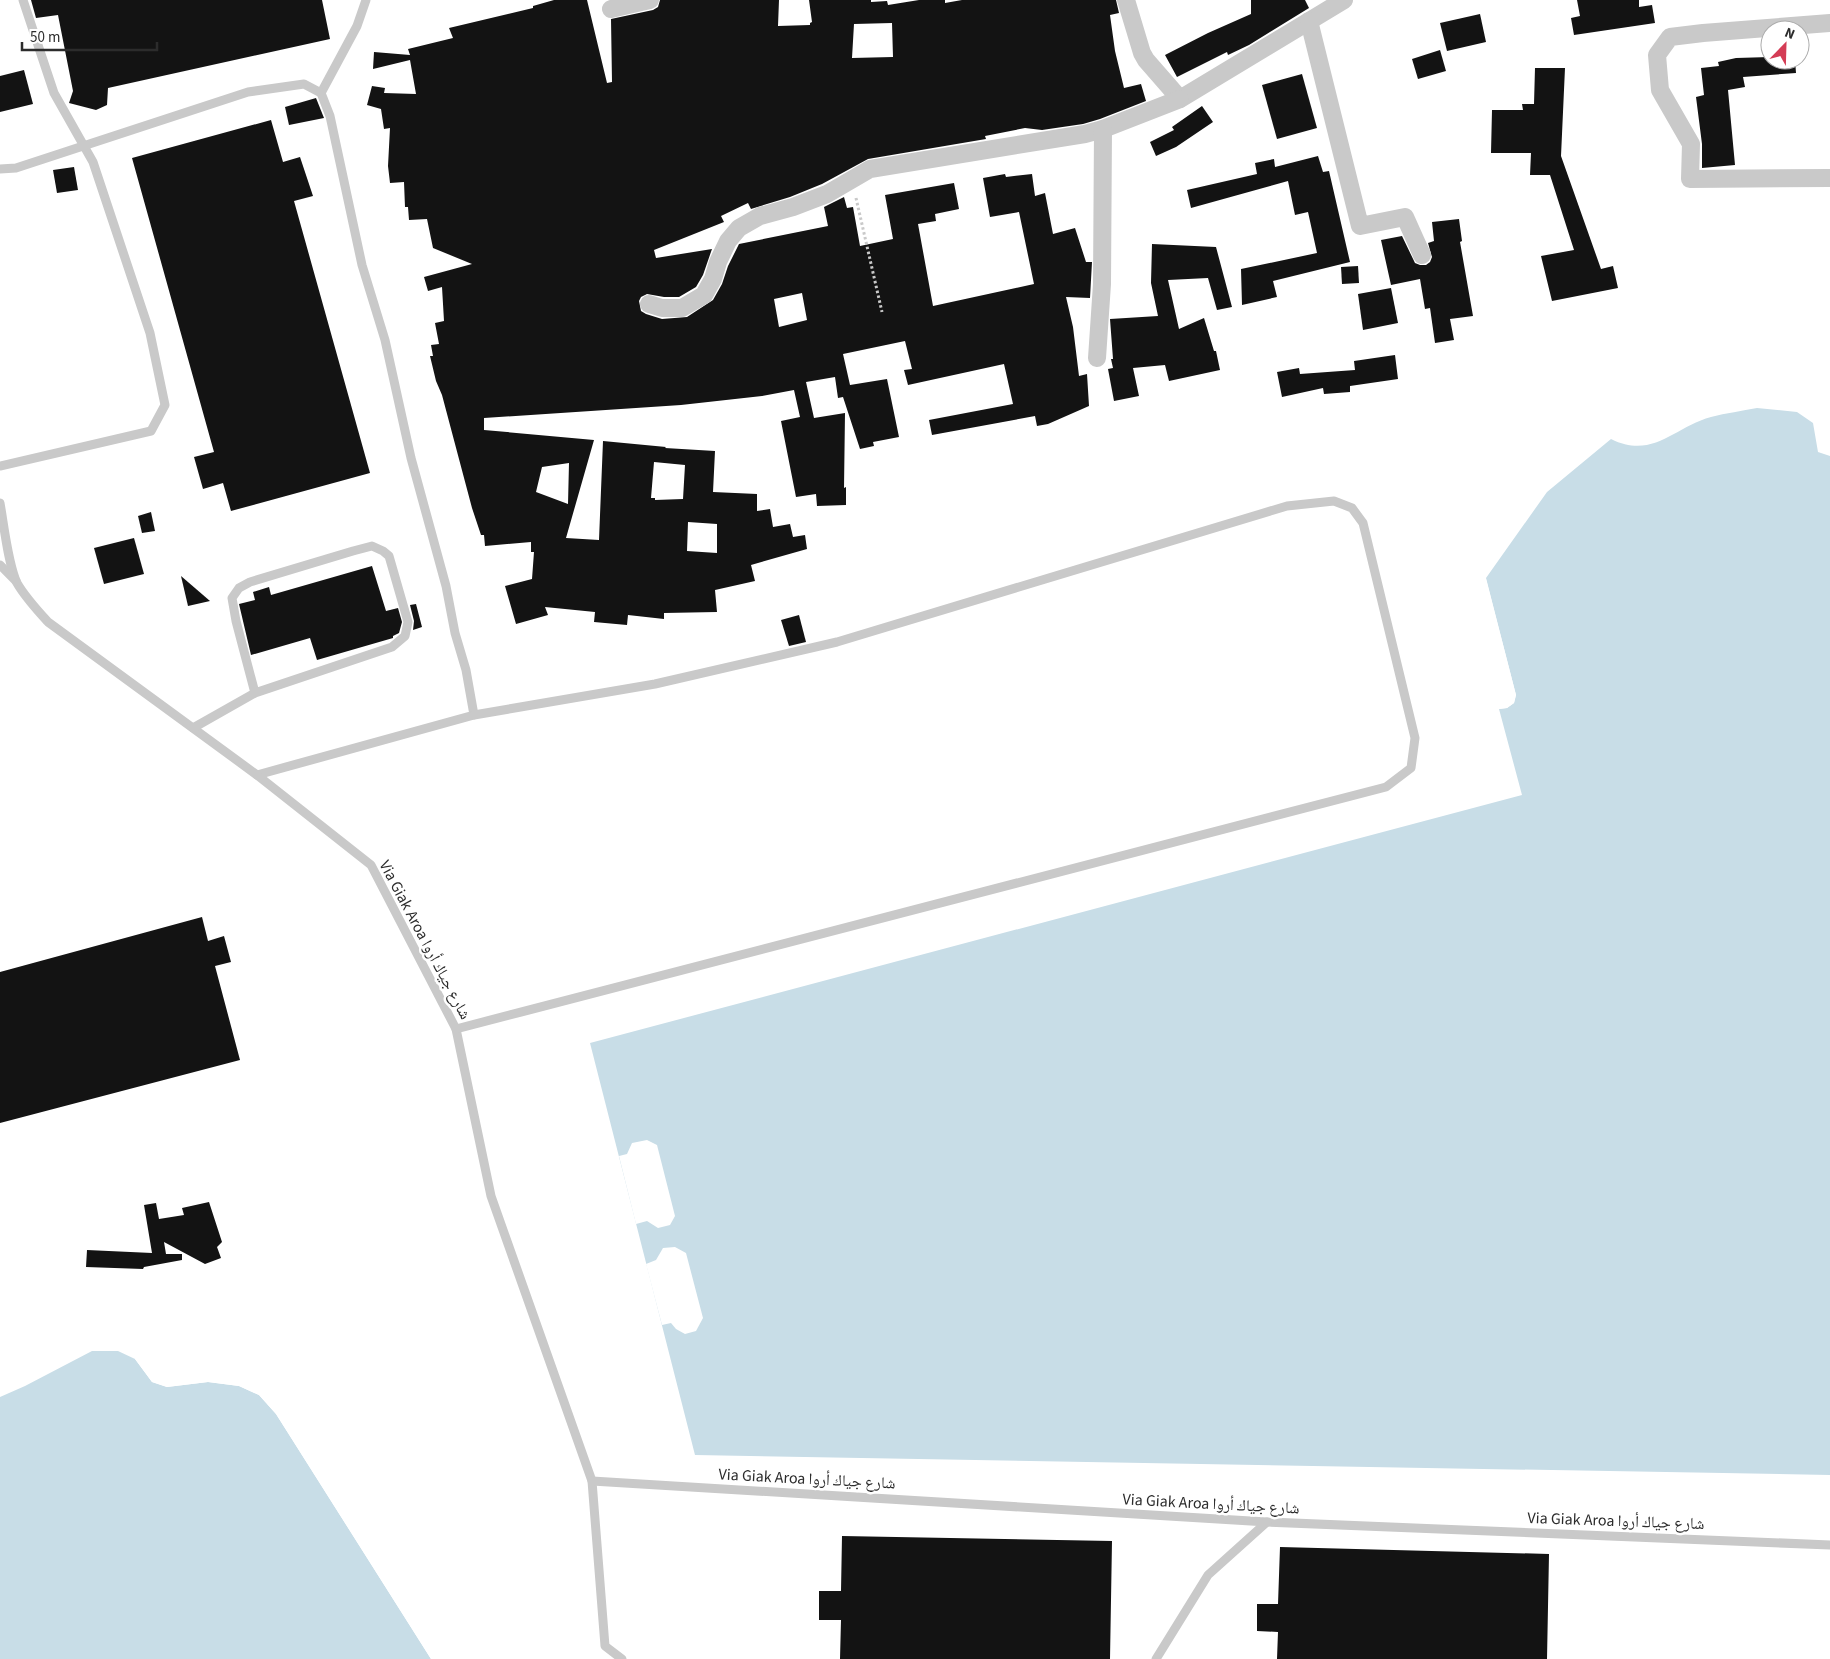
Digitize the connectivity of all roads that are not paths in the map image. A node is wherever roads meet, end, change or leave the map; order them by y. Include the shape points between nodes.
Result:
1 (23, 0) edge
2 (366, 0) edge
3 (650, 0) edge
4 (1126, 0) edge
5 (1344, 0) edge
6 (611, 9) dead end
7 (1309, 21) junction
8 (1830, 24) edge
9 (321, 93) junction
10 (1180, 99) junction
11 (1103, 129) junction
12 (84, 145) junction
13 (0, 169) edge
14 (1830, 178) edge
15 (1422, 255) dead end
16 (649, 304) dead end
17 (1097, 358) dead end
18 (0, 466) edge
19 (0, 503) edge
20 (0, 565) edge
21 (16, 582) junction
22 (255, 693) junction
23 (474, 715) junction
24 (193, 728) junction
25 (257, 775) junction
26 (456, 1029) junction
27 (592, 1482) junction
28 (1268, 1522) junction
29 (1830, 1545) edge
30 (622, 1659) edge
31 (1156, 1659) edge

1 - 12 lane via 54,93
2 - 9 lane via 357,26
3 - 6 street
4 - 10 street via 1142,53
5 - 7 street
7 - 10 street
7 - 15 street via 1360,226 1405,217
8 - 14 street via 1670,37 1657,55 1660,90 1691,144 1690,179
9 - 12 lane via 304,84 248,92
9 - 23 lane via 330,116 362,264 385,340 411,458 446,586
10 - 11 street
11 - 16 street via 870,169 828,194 760,216 740,228 728,242 704,295 682,308
11 - 17 street via 1102,284
12 - 13 lane via 16,168
12 - 18 lane via 93,162 150,333 165,405 151,431
19 - 21 lane, Via Giak Aroa شارع جياك أروا
20 - 21 lane
21 - 24 lane, Via Giak Aroa شارع جياك أروا via 48,622
22 - 22 lane via 392,647 405,636 408,622 389,556 372,546 239,588 232,598
22 - 24 lane
23 - 25 lane
23 - 26 lane via 655,684 837,642 1287,506 1334,501 1352,508 1363,523 1415,738 1411,768 1386,787
24 - 25 lane, Via Giak Aroa شارع جياك أروا
25 - 26 lane, Via Giak Aroa شارع جياك أروا via 372,865
26 - 27 lane, Via Giak Aroa شارع جياك أروا via 492,1196
27 - 28 lane, Via Giak Aroa شارع جياك أروا
27 - 30 lane, Via Giak Aroa شارع جياك أروا via 605,1646
28 - 29 lane, Via Giak Aroa شارع جياك أروا
28 - 31 lane via 1208,1575

